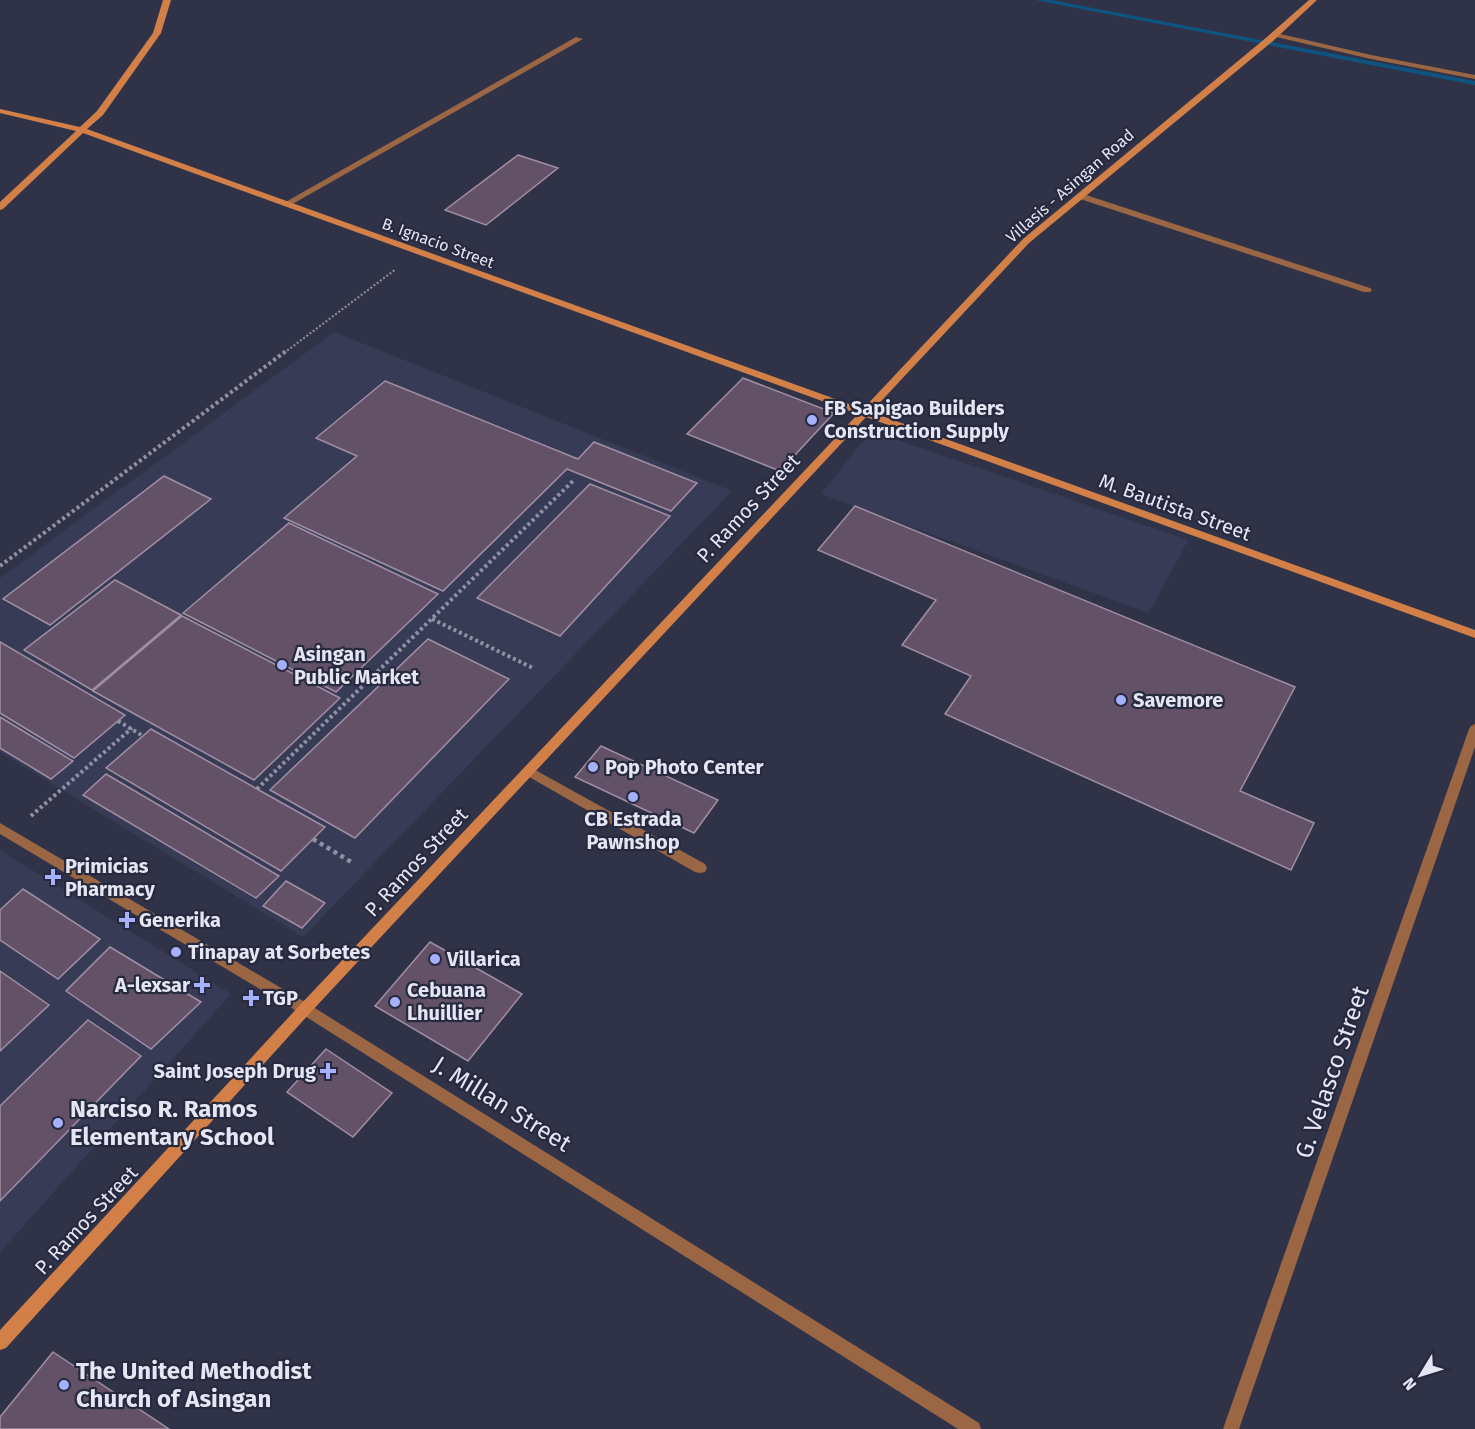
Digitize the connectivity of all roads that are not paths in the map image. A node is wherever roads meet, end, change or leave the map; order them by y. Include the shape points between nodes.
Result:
1 (167, 0) edge
2 (1313, 0) edge
3 (1273, 37) junction
4 (579, 39) dead end
5 (1475, 77) edge
6 (0, 111) edge
7 (82, 130) junction
8 (1080, 196) junction
9 (286, 204) junction
10 (0, 207) edge
11 (1367, 290) dead end
12 (864, 413) junction
13 (1475, 634) edge
14 (1475, 729) edge
15 (528, 771) junction
16 (5, 831) edge
17 (700, 868) dead end
18 (305, 1009) junction
19 (0, 1342) edge
20 (973, 1429) edge
21 (1231, 1429) edge

1 - 7 main road via 157,33 100,113
2 - 3 main road, Villasis - Asingan Road
3 - 5 street
3 - 8 main road, Villasis - Asingan Road
4 - 9 street
6 - 7 main road, B. Ignacio Street
7 - 9 main road, B. Ignacio Street
7 - 10 main road
8 - 11 street
8 - 12 main road, Villasis - Asingan Road via 1026,241
9 - 12 main road, B. Ignacio Street
12 - 13 main road, M. Bautista Street
12 - 15 main road, P. Ramos Street
14 - 21 street, G. Velasco Street
15 - 17 street
15 - 18 main road, P. Ramos Street
16 - 18 street, J. Millan Street
18 - 19 main road, P. Ramos Street
18 - 20 street, J. Millan Street

